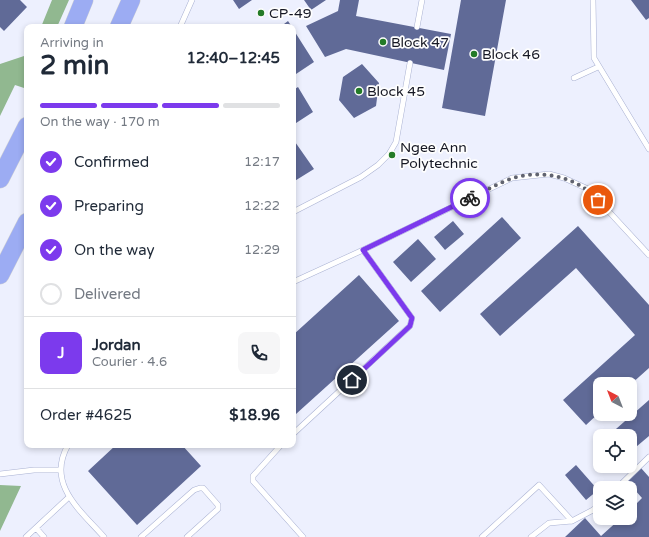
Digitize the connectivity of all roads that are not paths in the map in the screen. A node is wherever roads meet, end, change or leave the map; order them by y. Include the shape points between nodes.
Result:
1 (84, 0) edge
2 (132, 0) edge
3 (192, 0) edge
4 (422, 0) edge
5 (593, 0) edge
6 (74, 24) edge
7 (120, 24) edge
8 (181, 24) edge
9 (417, 27) dead end
10 (410, 63) dead end
11 (598, 67) junction
12 (574, 78) dead end
13 (24, 132) edge
14 (649, 149) edge
15 (0, 179) edge
16 (296, 210) edge
17 (24, 228) edge
18 (363, 250) junction
19 (649, 255) edge
20 (0, 275) edge
21 (296, 281) edge
22 (296, 431) edge
23 (67, 448) edge
24 (278, 448) edge
25 (649, 457) edge
26 (60, 470) junction
27 (0, 474) edge
28 (624, 481) edge
29 (69, 497) junction
30 (593, 510) edge
31 (572, 521) junction
32 (36, 528) junction
33 (189, 536) edge
34 (26, 537) edge
35 (44, 537) edge
36 (104, 537) edge
37 (141, 537) edge
38 (302, 537) edge
39 (482, 537) edge
40 (531, 537) edge

1 - 6 highway
2 - 7 highway
3 - 8 lane
4 - 9 lane
5 - 11 lane via 593,52
10 - 16 lane via 396,142 389,154 361,177
11 - 12 lane
11 - 14 lane
13 - 15 highway
17 - 20 highway
18 - 19 lane via 512,178 549,174 588,189
18 - 21 lane
18 - 22 lane via 412,318 410,326
23 - 26 lane
24 - 38 lane via 253,476 252,481
25 - 28 lane
26 - 27 lane
26 - 29 lane via 62,483
29 - 32 lane
29 - 36 lane
30 - 31 lane
31 - 39 lane via 539,485
31 - 40 lane via 549,523
32 - 34 lane
32 - 35 lane
33 - 37 lane via 218,509 218,505 203,488 194,490

